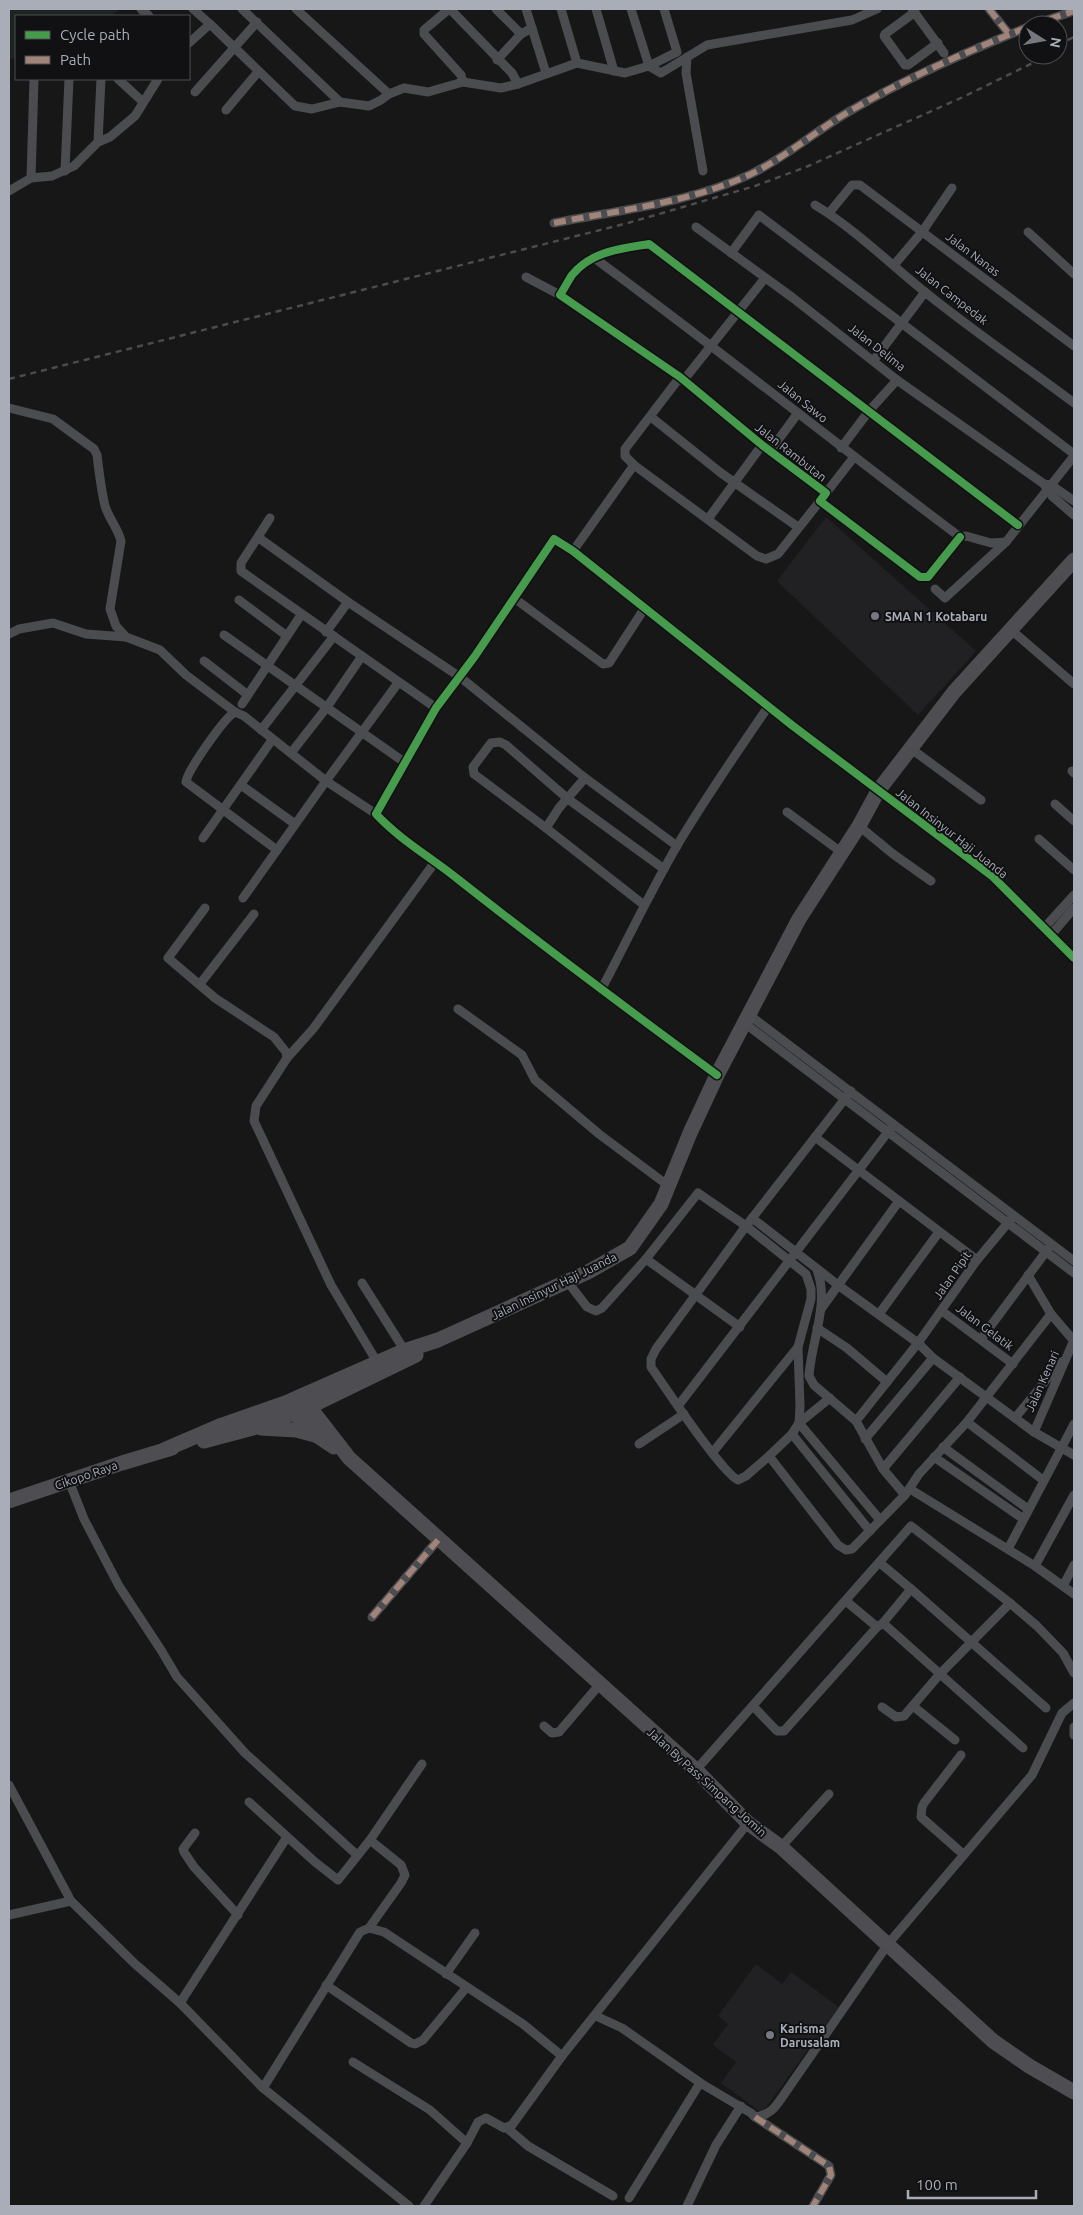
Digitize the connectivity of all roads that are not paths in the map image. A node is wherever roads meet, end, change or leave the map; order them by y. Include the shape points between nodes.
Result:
1 (193, 9) edge
2 (242, 9) edge
3 (296, 9) edge
4 (449, 9) edge
5 (496, 9) edge
6 (526, 9) edge
7 (561, 9) edge
8 (596, 9) edge
9 (631, 9) edge
10 (664, 9) edge
11 (877, 9) edge
12 (989, 9) edge
13 (913, 10) edge
14 (1074, 11) edge
15 (1059, 12) edge
16 (257, 22) junction
17 (210, 24) junction
18 (532, 28) junction
19 (1018, 31) edge
20 (521, 34) junction
21 (1009, 34) junction
22 (190, 42) edge
23 (938, 43) junction
24 (234, 48) junction
25 (944, 52) dead end
26 (687, 57) junction
27 (497, 60) junction
28 (577, 63) junction
29 (649, 66) junction
30 (614, 71) junction
31 (258, 72) junction
32 (546, 73) junction
33 (34, 80) edge
34 (69, 80) edge
35 (101, 80) edge
36 (119, 80) edge
37 (157, 80) edge
38 (463, 82) junction
39 (518, 84) junction
40 (195, 92) dead end
41 (389, 94) junction
42 (142, 101) junction
43 (340, 102) junction
44 (226, 110) dead end
45 (98, 142) junction
46 (64, 171) junction
47 (703, 171) dead end
48 (31, 178) junction
49 (952, 188) dead end
50 (9, 191) edge
51 (815, 205) dead end
52 (829, 213) junction
53 (554, 223) dead end
54 (696, 227) dead end
55 (922, 232) junction
56 (1028, 232) dead end
57 (731, 253) junction
58 (593, 257) junction
59 (894, 265) junction
60 (1074, 274) edge
61 (526, 276) dead end
62 (765, 278) junction
63 (925, 292) junction
64 (560, 295) junction
65 (739, 312) junction
66 (903, 324) junction
67 (713, 345) junction
68 (1074, 346) edge
69 (874, 360) junction
70 (681, 379) junction
71 (897, 380) junction
72 (1074, 404) edge
73 (9, 408) edge
74 (869, 411) junction
75 (798, 414) junction
76 (651, 417) junction
77 (766, 448) junction
78 (841, 448) junction
79 (1074, 455) edge
80 (854, 457) junction
81 (634, 465) junction
82 (734, 482) junction
83 (1047, 487) junction
84 (826, 493) junction
85 (820, 501) junction
86 (1074, 502) edge
87 (1074, 515) edge
88 (270, 518) dead end
89 (708, 519) junction
90 (1018, 525) junction
91 (798, 527) junction
92 (960, 537) junction
93 (259, 538) junction
94 (1006, 542) junction
95 (573, 551) junction
96 (1074, 560) edge
97 (935, 589) dead end
98 (514, 598) junction
99 (239, 600) dead end
100 (348, 602) junction
101 (644, 609) junction
102 (301, 615) junction
103 (1010, 629) junction
104 (9, 634) edge
105 (330, 634) junction
106 (224, 635) dead end
107 (287, 636) junction
108 (126, 637) junction
109 (362, 656) junction
110 (204, 661) dead end
111 (267, 665) junction
112 (460, 677) junction
113 (398, 682) junction
114 (1074, 684) edge
115 (296, 686) junction
116 (248, 695) junction
117 (242, 704) dead end
118 (327, 707) junction
119 (768, 707) junction
120 (436, 708) junction
121 (235, 712) junction
122 (261, 730) junction
123 (362, 732) junction
124 (272, 740) junction
125 (910, 748) junction
126 (291, 753) junction
127 (404, 762) junction
128 (586, 778) junction
129 (326, 781) junction
130 (241, 785) junction
131 (878, 791) junction
132 (568, 799) junction
133 (982, 800) dead end
134 (1055, 804) dead end
135 (223, 810) junction
136 (787, 812) dead end
137 (376, 814) junction
138 (1074, 821) edge
139 (295, 824) junction
140 (859, 826) junction
141 (546, 828) junction
142 (203, 838) dead end
143 (1039, 839) dead end
144 (677, 846) junction
145 (277, 850) junction
146 (841, 852) junction
147 (435, 862) junction
148 (664, 869) junction
149 (1074, 870) edge
150 (930, 881) dead end
151 (1074, 895) edge
152 (243, 898) dead end
153 (644, 905) junction
154 (205, 908) dead end
155 (1074, 908) edge
156 (254, 914) dead end
157 (1048, 932) junction
158 (1074, 958) edge
159 (200, 984) junction
160 (601, 990) junction
161 (458, 1009) dead end
162 (745, 1018) junction
163 (287, 1058) junction
164 (717, 1075) junction
165 (851, 1091) junction
166 (845, 1099) junction
167 (891, 1128) junction
168 (815, 1137) junction
169 (860, 1170) junction
170 (670, 1187) junction
171 (899, 1201) junction
172 (752, 1218) junction
173 (1011, 1219) junction
174 (746, 1226) junction
175 (939, 1232) junction
176 (1049, 1248) junction
177 (793, 1257) junction
178 (646, 1259) junction
179 (977, 1260) junction
180 (1074, 1261) edge
181 (817, 1269) junction
182 (1074, 1273) edge
183 (1028, 1275) junction
184 (567, 1281) junction
185 (362, 1283) dead end
186 (838, 1285) junction
187 (695, 1295) junction
188 (821, 1309) junction
189 (942, 1311) junction
190 (878, 1314) junction
191 (1051, 1314) junction
192 (740, 1326) junction
193 (817, 1328) junction
194 (981, 1339) junction
195 (438, 1340) junction
196 (1074, 1341) edge
197 (918, 1343) junction
198 (798, 1347) junction
199 (405, 1351) junction
200 (1068, 1354) junction
201 (933, 1358) junction
202 (377, 1362) junction
203 (1013, 1364) junction
204 (960, 1377) junction
205 (887, 1382) junction
206 (987, 1396) junction
207 (328, 1398) junction
208 (830, 1398) junction
209 (305, 1401) junction
210 (678, 1406) junction
211 (289, 1408) junction
212 (684, 1414) junction
213 (1015, 1418) junction
214 (856, 1421) junction
215 (967, 1422) junction
216 (799, 1423) junction
217 (1074, 1424) edge
218 (252, 1428) junction
219 (1034, 1432) junction
220 (322, 1433) junction
221 (792, 1434) junction
222 (865, 1439) junction
223 (639, 1444) dead end
224 (943, 1447) junction
225 (1062, 1448) junction
226 (164, 1450) junction
227 (713, 1452) junction
228 (1074, 1455) edge
229 (769, 1456) junction
230 (934, 1457) junction
231 (883, 1469) junction
232 (1043, 1480) junction
233 (69, 1481) junction
234 (907, 1492) junction
235 (1074, 1495) edge
236 (9, 1502) edge
237 (1028, 1509) junction
238 (1022, 1518) junction
239 (880, 1520) junction
240 (870, 1530) junction
241 (438, 1540) junction
242 (1008, 1549) junction
243 (880, 1564) junction
244 (1074, 1565) edge
245 (1035, 1566) junction
246 (1063, 1586) junction
247 (911, 1589) junction
248 (1074, 1594) edge
249 (846, 1600) junction
250 (1010, 1603) junction
251 (372, 1617) dead end
252 (880, 1625) junction
253 (972, 1643) junction
254 (1074, 1673) edge
255 (940, 1675) junction
256 (600, 1684) junction
257 (1074, 1703) edge
258 (753, 1706) junction
259 (913, 1706) junction
260 (882, 1707) dead end
261 (1046, 1708) dead end
262 (544, 1726) dead end
263 (1074, 1727) edge
264 (1074, 1735) edge
265 (955, 1740) dead end
266 (1024, 1748) dead end
267 (961, 1755) dead end
268 (422, 1764) dead end
269 (696, 1770) junction
270 (9, 1785) edge
271 (829, 1794) dead end
272 (249, 1802) dead end
273 (748, 1823) junction
274 (195, 1833) dead end
275 (288, 1838) junction
276 (370, 1840) junction
277 (781, 1848) junction
278 (964, 1854) junction
279 (357, 1855) junction
280 (71, 1901) junction
281 (9, 1915) edge
282 (238, 1915) junction
283 (369, 1928) junction
284 (475, 1933) dead end
285 (888, 1944) junction
286 (446, 1974) junction
287 (326, 1985) junction
288 (466, 1988) junction
289 (180, 2003) junction
290 (596, 2016) junction
291 (562, 2056) junction
292 (353, 2062) dead end
293 (700, 2083) junction
294 (262, 2088) junction
295 (1074, 2092) edge
296 (740, 2106) junction
297 (755, 2117) junction
298 (507, 2128) junction
299 (467, 2143) junction
300 (613, 2196) dead end
301 (629, 2198) dead end
302 (408, 2206) edge
303 (424, 2206) edge
304 (687, 2206) edge
305 (813, 2206) edge

1 - 17 street
2 - 16 street
3 - 41 street
4 - 27 street
4 - 38 street via 424,30 424,34 461,75
5 - 20 street
6 - 18 street
7 - 28 street
8 - 30 street
9 - 29 street
10 - 29 street via 677,52
11 - 26 street via 852,20 707,45
12 - 21 street
13 - 23 street
13 - 23 street via 884,36 894,51 908,65
14 - 15 street
16 - 24 street
16 - 43 street
17 - 22 street
17 - 24 street
18 - 20 street
18 - 32 street
19 - 21 street
20 - 27 street
21 - 53 street via 860,105 772,162 737,180 658,204
23 - 25 street
24 - 31 street
24 - 40 street
26 - 29 street via 662,73
26 - 47 street via 686,73
27 - 39 street via 512,73
28 - 30 street
28 - 32 street
29 - 30 street via 625,73
31 - 43 street via 296,106 312,109
31 - 44 street
32 - 39 street
33 - 48 street
34 - 46 street
35 - 45 street
36 - 42 street
37 - 42 street
38 - 39 street via 494,88
38 - 41 street via 435,91 404,88
41 - 43 street via 369,106
42 - 45 street via 135,116 110,137
45 - 46 street via 74,166
46 - 48 street
48 - 50 street
49 - 55 street
51 - 52 street, Jalan Campedak
52 - 55 street, Jalan Nanas via 852,185 857,184
52 - 59 street, Jalan Campedak
54 - 57 street, Jalan Delima
55 - 59 street
55 - 68 street, Jalan Nanas
56 - 60 street
57 - 62 street, Jalan Delima
57 - 66 street via 759,215
58 - 64 street via 571,276
58 - 65 street via 649,244
58 - 67 street, Jalan Sawo
59 - 63 street, Jalan Campedak
61 - 64 street, Jalan Rambutan
62 - 65 street
62 - 69 street, Jalan Delima
63 - 66 street
63 - 72 street, Jalan Campedak
64 - 70 street, Jalan Rambutan
65 - 67 street
65 - 74 street
66 - 69 street
66 - 79 street
67 - 70 street
67 - 75 street, Jalan Sawo
69 - 71 street, Jalan Delima
70 - 76 street
70 - 77 street, Jalan Rambutan
71 - 74 street
71 - 83 street, Jalan Delima
73 - 108 street via 53,419 94,448 105,506 120,533 110,609 116,626
74 - 78 street
74 - 90 street
75 - 77 street
75 - 78 street, Jalan Sawo
76 - 81 street via 625,449 625,456
76 - 82 street
77 - 82 street
77 - 84 street, Jalan Rambutan
78 - 80 street, Jalan Sawo
79 - 83 street
80 - 84 street
80 - 92 street, Jalan Sawo
81 - 89 street
81 - 95 street
82 - 89 street
82 - 91 street
83 - 86 street, Jalan Delima
83 - 87 street, Jalan Delima
83 - 90 street
84 - 85 street, Jalan Rambutan
85 - 91 street
85 - 92 street, Jalan Rambutan via 920,577 928,577
88 - 93 street
89 - 91 street via 757,556 766,559 778,554
90 - 94 street
92 - 94 street, Jalan Sawo via 991,543
93 - 100 street
93 - 102 street via 241,563 241,572
94 - 97 street via 948,597 943,597
95 - 98 street via 554,539
95 - 101 street
96 - 103 highway, Jalan Insinyur Haji Juanda
98 - 101 street via 603,664 609,663
98 - 112 street
99 - 107 street
100 - 105 street
100 - 112 street
101 - 119 street
102 - 105 street
102 - 107 street
103 - 114 street
103 - 125 highway, Jalan Insinyur Haji Juanda
104 - 108 street via 53,623 86,634
105 - 109 street
105 - 115 street
106 - 111 street
107 - 111 street
108 - 121 street via 160,650 186,675
109 - 113 street
109 - 118 street
110 - 116 street
111 - 115 street
111 - 116 street
112 - 120 street
112 - 128 street
113 - 120 street
113 - 123 street
115 - 118 street
115 - 122 street
116 - 117 street
118 - 123 street
118 - 126 street
119 - 131 street
119 - 144 street
120 - 127 street
121 - 122 street
121 - 135 street via 215,735 186,779 188,785
122 - 124 street
123 - 127 street
123 - 129 street
124 - 126 street
124 - 130 street
125 - 131 highway, Jalan Insinyur Haji Juanda
125 - 133 street
126 - 129 street
127 - 137 street
128 - 132 street
128 - 144 street
129 - 137 street
129 - 139 street
130 - 135 street
130 - 139 street
131 - 140 highway, Jalan Insinyur Haji Juanda
131 - 157 street, Jalan Insinyur Haji Juanda via 992,876
132 - 141 street
132 - 141 street via 500,742 491,743 484,751 473,768 474,774
132 - 148 street
134 - 138 street
135 - 142 street
135 - 145 street
136 - 146 street
137 - 147 street
139 - 145 street
140 - 146 highway, Jalan Insinyur Haji Juanda
140 - 150 street
141 - 153 street
143 - 149 street
144 - 148 street
145 - 152 street
146 - 162 highway, Jalan Insinyur Haji Juanda via 799,919
147 - 160 street
147 - 163 street via 313,1029
148 - 153 street
151 - 157 street
153 - 160 street
154 - 159 street via 168,958
155 - 157 street
156 - 159 street
157 - 158 street, Jalan Insinyur Haji Juanda
159 - 163 street via 215,998 274,1037
160 - 164 street
161 - 170 street via 522,1055 535,1080 599,1134
162 - 164 highway, Jalan Insinyur Haji Juanda
162 - 165 street
162 - 166 street
163 - 202 street via 256,1106 254,1121 331,1285
164 - 170 highway, Jalan Insinyur Haji Juanda
165 - 166 street
165 - 167 street
166 - 167 street
166 - 168 street
167 - 169 street
167 - 173 street
168 - 169 street
168 - 172 street
169 - 171 street
169 - 177 street
170 - 184 highway, Jalan Insinyur Haji Juanda via 650,1223 630,1248
171 - 175 street
171 - 186 street
172 - 174 street
172 - 177 street
173 - 176 street
173 - 179 street, Jalan Pipit
174 - 177 street
174 - 178 street via 698,1193
174 - 187 street
175 - 179 street
175 - 190 street
176 - 180 street
176 - 182 street
176 - 183 street
177 - 181 street
177 - 192 street
177 - 198 street via 806,1274 811,1289
178 - 184 street via 599,1311 587,1307
178 - 187 street
179 - 189 street, Jalan Pipit
181 - 186 street
181 - 188 street
183 - 191 street
183 - 194 street
184 - 195 highway, Jalan Insinyur Haji Juanda
185 - 199 street
186 - 188 street
186 - 190 street
187 - 192 street
187 - 210 street via 651,1359 651,1367
188 - 193 street
189 - 194 street, Jalan Gelatik
189 - 197 street, Jalan Pipit
190 - 197 street
191 - 196 street
191 - 203 street
192 - 210 street
193 - 205 street
193 - 208 street via 809,1376 814,1385
194 - 203 street, Jalan Gelatik
195 - 199 highway, Jalan Insinyur Haji Juanda
195 - 207 highway, Jalan Insinyur Haji Juanda via 405,1362
196 - 200 street, Jalan Kenari
197 - 201 street
197 - 205 street, Jalan Pipit
198 - 216 street
198 - 227 street
199 - 202 highway, Jalan Insinyur Haji Juanda
200 - 213 street
200 - 219 street, Jalan Kenari
201 - 204 street
201 - 222 street
202 - 209 highway, Jalan Insinyur Haji Juanda
203 - 206 street
204 - 206 street
204 - 231 street
205 - 214 street, Jalan Pipit
206 - 213 street
206 - 215 street
207 - 209 highway, Jalan Insinyur Haji Juanda
207 - 220 highway via 321,1413
208 - 214 street
208 - 216 street
209 - 211 highway
209 - 220 highway, Jalan By Pass Simpang Jomin
210 - 212 street
211 - 218 highway, Cikopo Raya
211 - 220 highway, Jalan By Pass Simpang Jomin
211 - 226 highway, Cikopo Raya via 222,1425
212 - 223 street
212 - 227 street
213 - 219 street
214 - 222 street
215 - 224 street
215 - 232 street
216 - 221 street
216 - 239 street
217 - 225 street
218 - 220 highway
218 - 226 highway, Cikopo Raya
219 - 225 street
220 - 241 highway, Jalan By Pass Simpang Jomin
221 - 229 street
221 - 240 street
222 - 231 street
224 - 230 street
224 - 237 street
225 - 228 street
225 - 232 street
226 - 233 highway, Cikopo Raya
227 - 229 street via 738,1480
229 - 240 street via 838,1545 846,1550 852,1549
230 - 234 street
230 - 238 street
231 - 234 street
232 - 237 street
233 - 236 highway, Cikopo Raya
233 - 279 street via 84,1519 119,1586 177,1678 245,1753
234 - 239 street
234 - 242 street
235 - 245 street
237 - 238 street
238 - 242 street
239 - 240 street
241 - 251 street
241 - 256 highway, Jalan By Pass Simpang Jomin
242 - 245 street
243 - 247 street
243 - 249 street
243 - 250 street via 911,1526
244 - 246 street
245 - 246 street
246 - 248 street
247 - 252 street
247 - 253 street
249 - 252 street
249 - 258 street
250 - 253 street
250 - 254 street via 1063,1653
252 - 255 street
252 - 258 street via 784,1732 777,1731
253 - 255 street
253 - 261 street
255 - 259 street
255 - 266 street
256 - 262 street via 559,1732 552,1733
256 - 269 highway, Jalan By Pass Simpang Jomin
257 - 278 street via 1062,1713 1032,1775
258 - 269 street
259 - 260 street via 900,1718
259 - 265 street
263 - 264 street
267 - 278 street via 924,1803 921,1812 922,1817
268 - 276 street
269 - 273 highway, Jalan By Pass Simpang Jomin
270 - 280 street
271 - 277 street
272 - 275 street
273 - 277 highway, Jalan By Pass Simpang Jomin
273 - 290 street
274 - 282 street via 184,1852
275 - 279 street via 336,1879 340,1879
275 - 282 street
276 - 279 street
276 - 283 street via 401,1865 405,1875
277 - 285 highway, Jalan By Pass Simpang Jomin
278 - 285 street
280 - 281 street
280 - 289 street
282 - 289 street
283 - 286 street via 384,1932
283 - 287 street via 360,1932
284 - 286 street
285 - 295 highway, Jalan By Pass Simpang Jomin via 1007,2051
285 - 297 street via 773,2110 766,2116
286 - 288 street
287 - 288 street via 416,2044 423,2040
287 - 294 street
288 - 291 street via 524,2024
289 - 294 street
290 - 291 street
290 - 293 street via 622,2028
291 - 298 street
292 - 299 street via 430,2110
293 - 296 street
293 - 301 street
294 - 302 street
296 - 297 street
296 - 304 street via 716,2145
297 - 305 street via 828,2166 831,2174
298 - 299 street via 484,2118 478,2122
298 - 300 street via 528,2146
299 - 303 street

